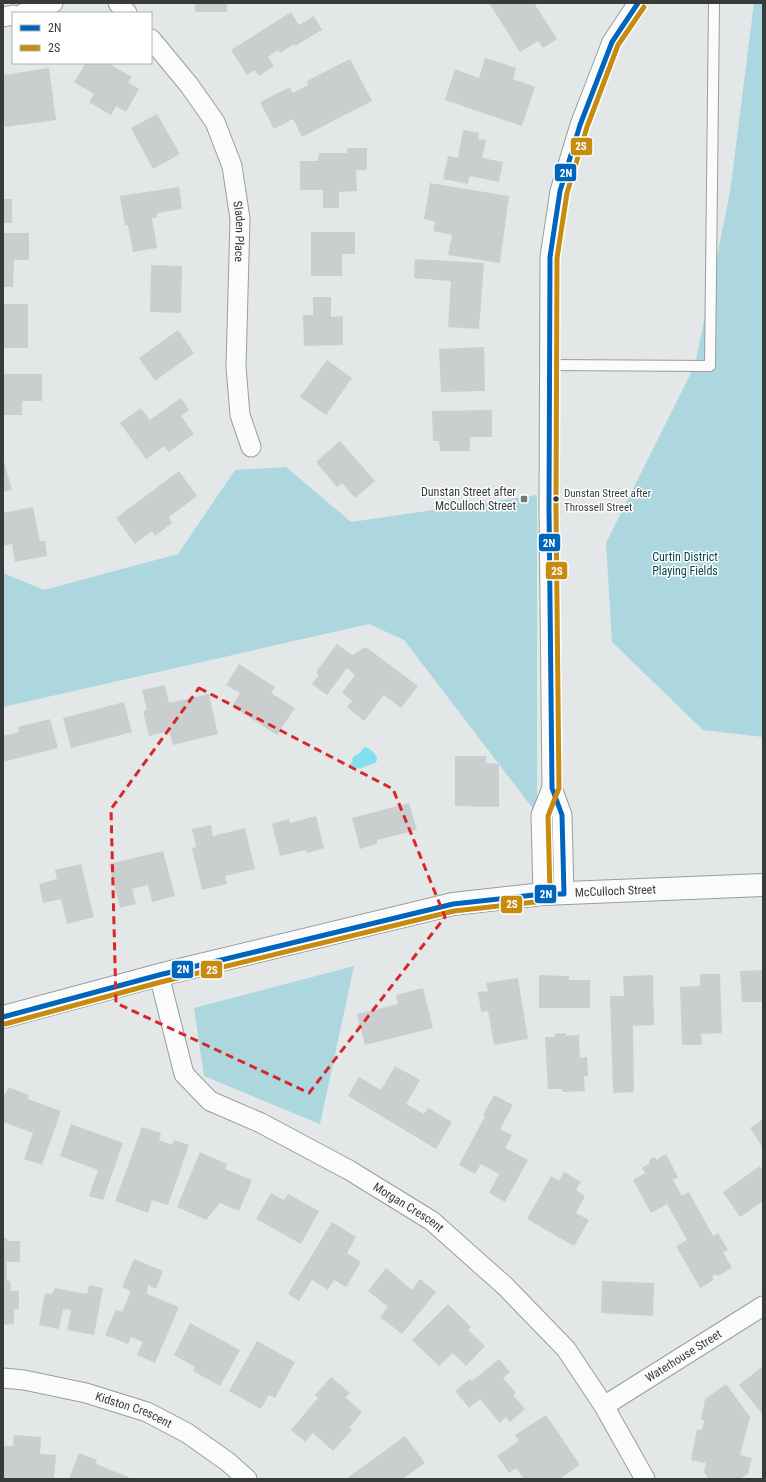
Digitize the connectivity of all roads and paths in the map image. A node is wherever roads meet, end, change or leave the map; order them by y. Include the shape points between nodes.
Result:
1 (53, 3) edge
2 (118, 3) edge
3 (638, 3) edge
4 (714, 3) edge
5 (27, 12) edge
6 (126, 12) edge
7 (152, 40) edge
8 (549, 365) junction
9 (251, 447) dead end
10 (763, 885) edge
11 (554, 894) junction
12 (159, 975) junction
13 (3, 1017) edge
14 (763, 1306) edge
15 (3, 1378) edge
16 (604, 1406) junction
17 (248, 1479) edge
18 (645, 1479) edge

1 - 5 street
2 - 6 street
3 - 8 street via 612,42 580,125 560,191 550,257
4 - 8 lane via 710,366
7 - 9 street, Sladen Place via 215,122 232,166 240,219 236,366 240,415
8 - 11 street via 552,788 562,815
10 - 11 main road, McCulloch Street
11 - 12 main road, McCulloch Street via 452,904
12 - 13 main road, McCulloch Street
12 - 16 street, Morgan Crescent via 184,1074 210,1100 262,1123 349,1170 432,1221 506,1287 566,1349
14 - 16 street, Waterhouse Street
15 - 17 street, Kidston Crescent via 86,1393 147,1412 187,1433
16 - 18 street, Morgan Crescent

